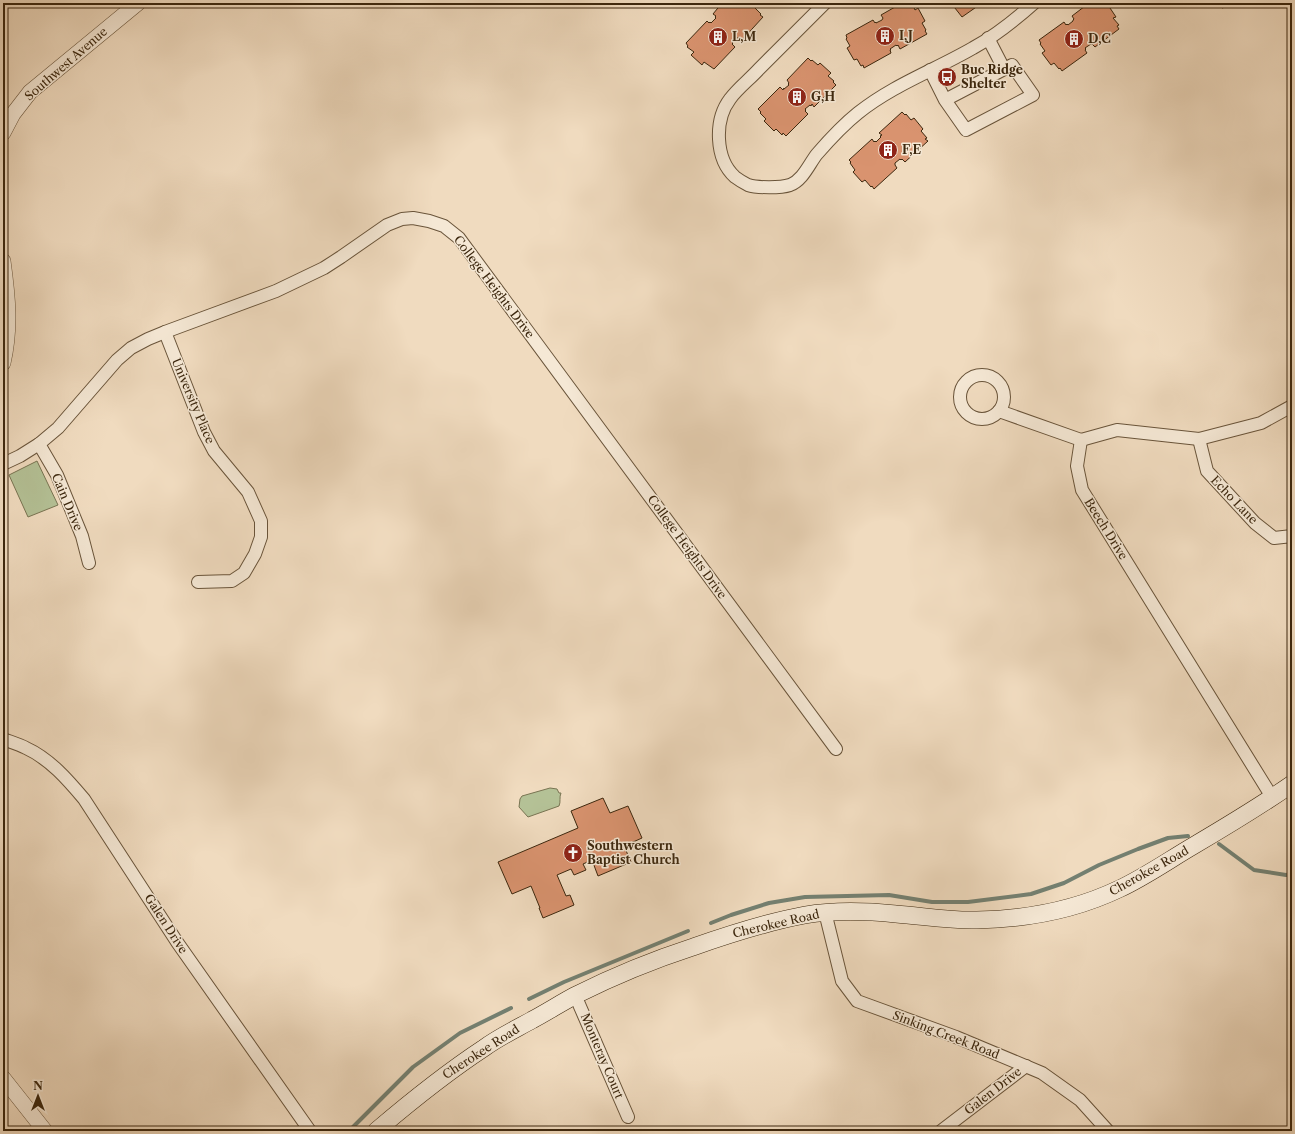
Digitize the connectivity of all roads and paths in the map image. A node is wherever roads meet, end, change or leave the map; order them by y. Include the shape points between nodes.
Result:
1 (138, 3) edge
2 (825, 3) edge
3 (1034, 3) edge
4 (988, 38) junction
5 (1004, 69) junction
6 (930, 70) junction
7 (945, 100) junction
8 (3, 133) edge
9 (3, 261) edge
10 (165, 332) junction
11 (3, 363) edge
12 (1292, 406) edge
13 (999, 411) dead end
14 (1199, 439) junction
15 (1081, 440) junction
16 (39, 444) junction
17 (3, 464) edge
18 (1292, 536) edge
19 (89, 562) dead end
20 (198, 582) dead end
21 (3, 739) edge
22 (836, 749) dead end
23 (1292, 784) edge
24 (1272, 797) junction
25 (825, 912) junction
26 (575, 995) junction
27 (1026, 1066) junction
28 (3, 1078) edge
29 (628, 1117) dead end
30 (45, 1131) edge
31 (310, 1131) edge
32 (376, 1131) edge
33 (941, 1131) edge
34 (1108, 1131) edge

1 - 8 street, Southwest Avenue via 30,92 13,114
2 - 6 street via 729,100 719,122 721,154 728,170 737,178 748,185 765,187 790,185 799,180 817,154 858,113 899,86
3 - 4 street via 1005,28
4 - 5 street
4 - 6 street
5 - 7 street
5 - 7 street via 1012,64 1033,95 961,134
6 - 7 street
9 - 11 street via 9,320
10 - 16 street, College Heights Drive via 131,348 116,360 58,428
10 - 20 street, University Place via 204,432 214,451 248,492 261,521 261,537 244,573 232,581
10 - 22 street, College Heights Drive via 276,290 324,268 387,225 402,219 429,220 444,226 459,238
12 - 14 street via 1261,423
13 - 15 street
14 - 15 street via 1118,430
14 - 18 street, Echo Lane via 1206,471 1255,523 1274,538
15 - 24 street, Beech Drive via 1077,466 1082,490
16 - 17 street, College Heights Drive
16 - 19 street, Cain Drive via 63,489 82,536
21 - 31 street, Galen Drive via 27,748 48,762 84,799 177,942
23 - 24 main road, Cherokee Road
24 - 25 main road, Cherokee Road via 1144,876 1102,897 1074,906 1022,917 974,921 869,912
25 - 26 main road, Cherokee Road via 768,923 723,936 672,954
25 - 27 street, Sinking Creek Road via 842,981 857,1001
26 - 29 street, Monteray Court
26 - 32 main road, Cherokee Road via 485,1047
27 - 33 street, Galen Drive
27 - 34 street, Sinking Creek Road via 1042,1073 1080,1100
28 - 30 street

